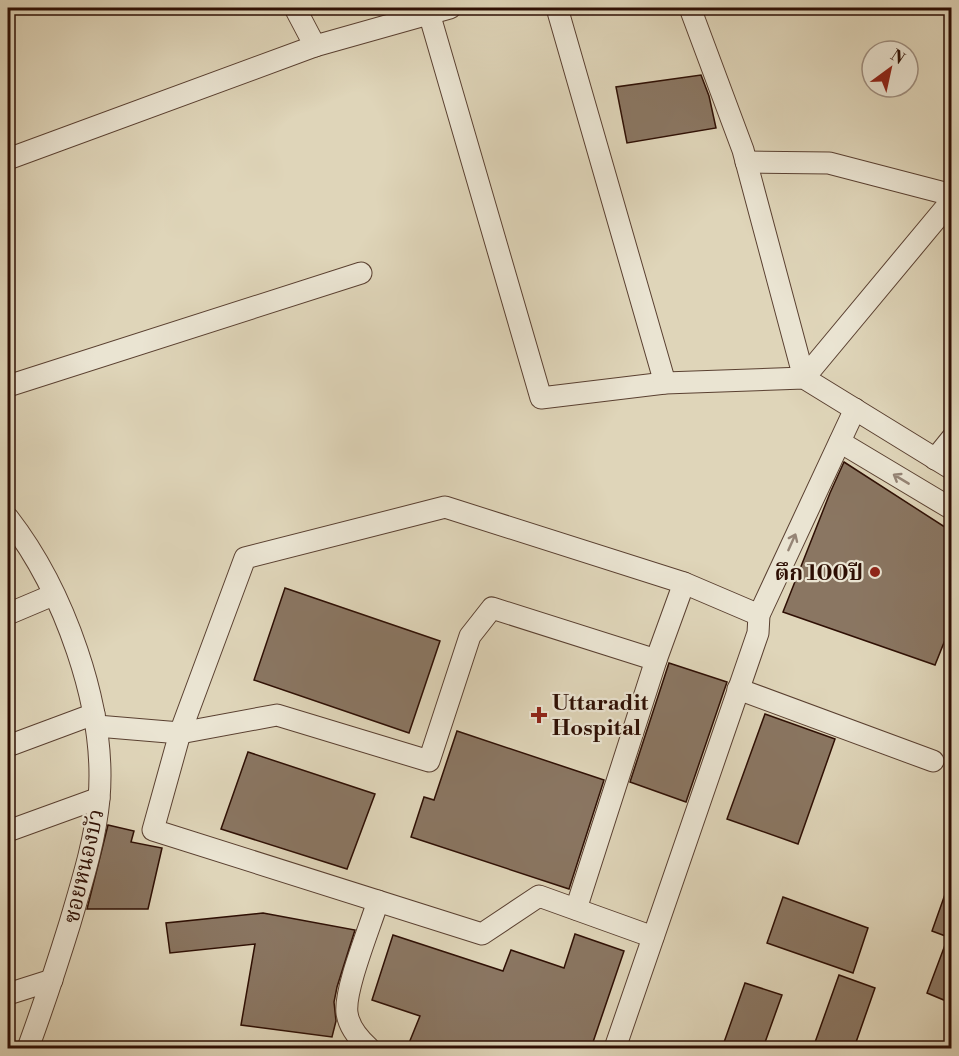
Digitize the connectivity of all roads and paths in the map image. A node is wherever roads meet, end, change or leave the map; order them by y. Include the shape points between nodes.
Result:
1 (295, 8) edge
2 (450, 8) edge
3 (557, 8) edge
4 (690, 8) edge
5 (427, 10) edge
6 (315, 46) junction
7 (8, 159) edge
8 (746, 162) junction
9 (951, 195) edge
10 (951, 200) edge
11 (361, 273) dead end
12 (804, 378) junction
13 (665, 383) junction
14 (8, 386) edge
15 (855, 409) junction
16 (951, 438) edge
17 (840, 442) junction
18 (943, 464) edge
19 (951, 509) edge
20 (8, 518) edge
21 (15, 539) edge
22 (684, 583) junction
23 (53, 595) junction
24 (8, 614) edge
25 (759, 615) junction
26 (656, 660) junction
27 (738, 689) junction
28 (96, 720) junction
29 (180, 733) junction
30 (8, 746) edge
31 (933, 761) dead end
32 (99, 798) junction
33 (8, 831) edge
34 (378, 902) junction
35 (576, 909) junction
36 (653, 937) junction
37 (52, 980) junction
38 (8, 994) edge
39 (28, 1048) edge
40 (369, 1048) edge
41 (615, 1048) edge

1 - 6 street
2 - 5 street
3 - 13 street
4 - 8 street
5 - 6 street
5 - 13 street via 541,398
6 - 7 street
8 - 9 street via 829,163
8 - 12 street
10 - 12 street
11 - 14 street
12 - 13 street
12 - 15 street
15 - 17 street
15 - 18 street
16 - 18 street
19 -> 17 street
25 -> 17 street
20 - 21 street, ซอยหนองบัว
21 - 23 street, ซอยหนองบัว
22 - 25 street
22 - 26 street
22 - 29 street via 445,507 244,558
23 - 24 street
23 - 28 street, ซอยหนองบัว via 71,631
25 - 27 street via 758,633
26 - 29 street via 492,608 470,636 429,761 277,715
26 - 35 street
27 - 31 street
27 - 36 street
28 - 29 street
28 - 30 street
28 - 32 street, ซอยหนองบัว
29 - 34 street via 153,830
32 - 33 street
32 - 37 street, ซอยหนองบัว via 87,867
34 - 35 street via 482,934 539,896
34 - 40 street via 348,995 350,1025
35 - 36 street
36 - 41 street
37 - 38 street
37 - 39 street, ซอยหนองบัว

